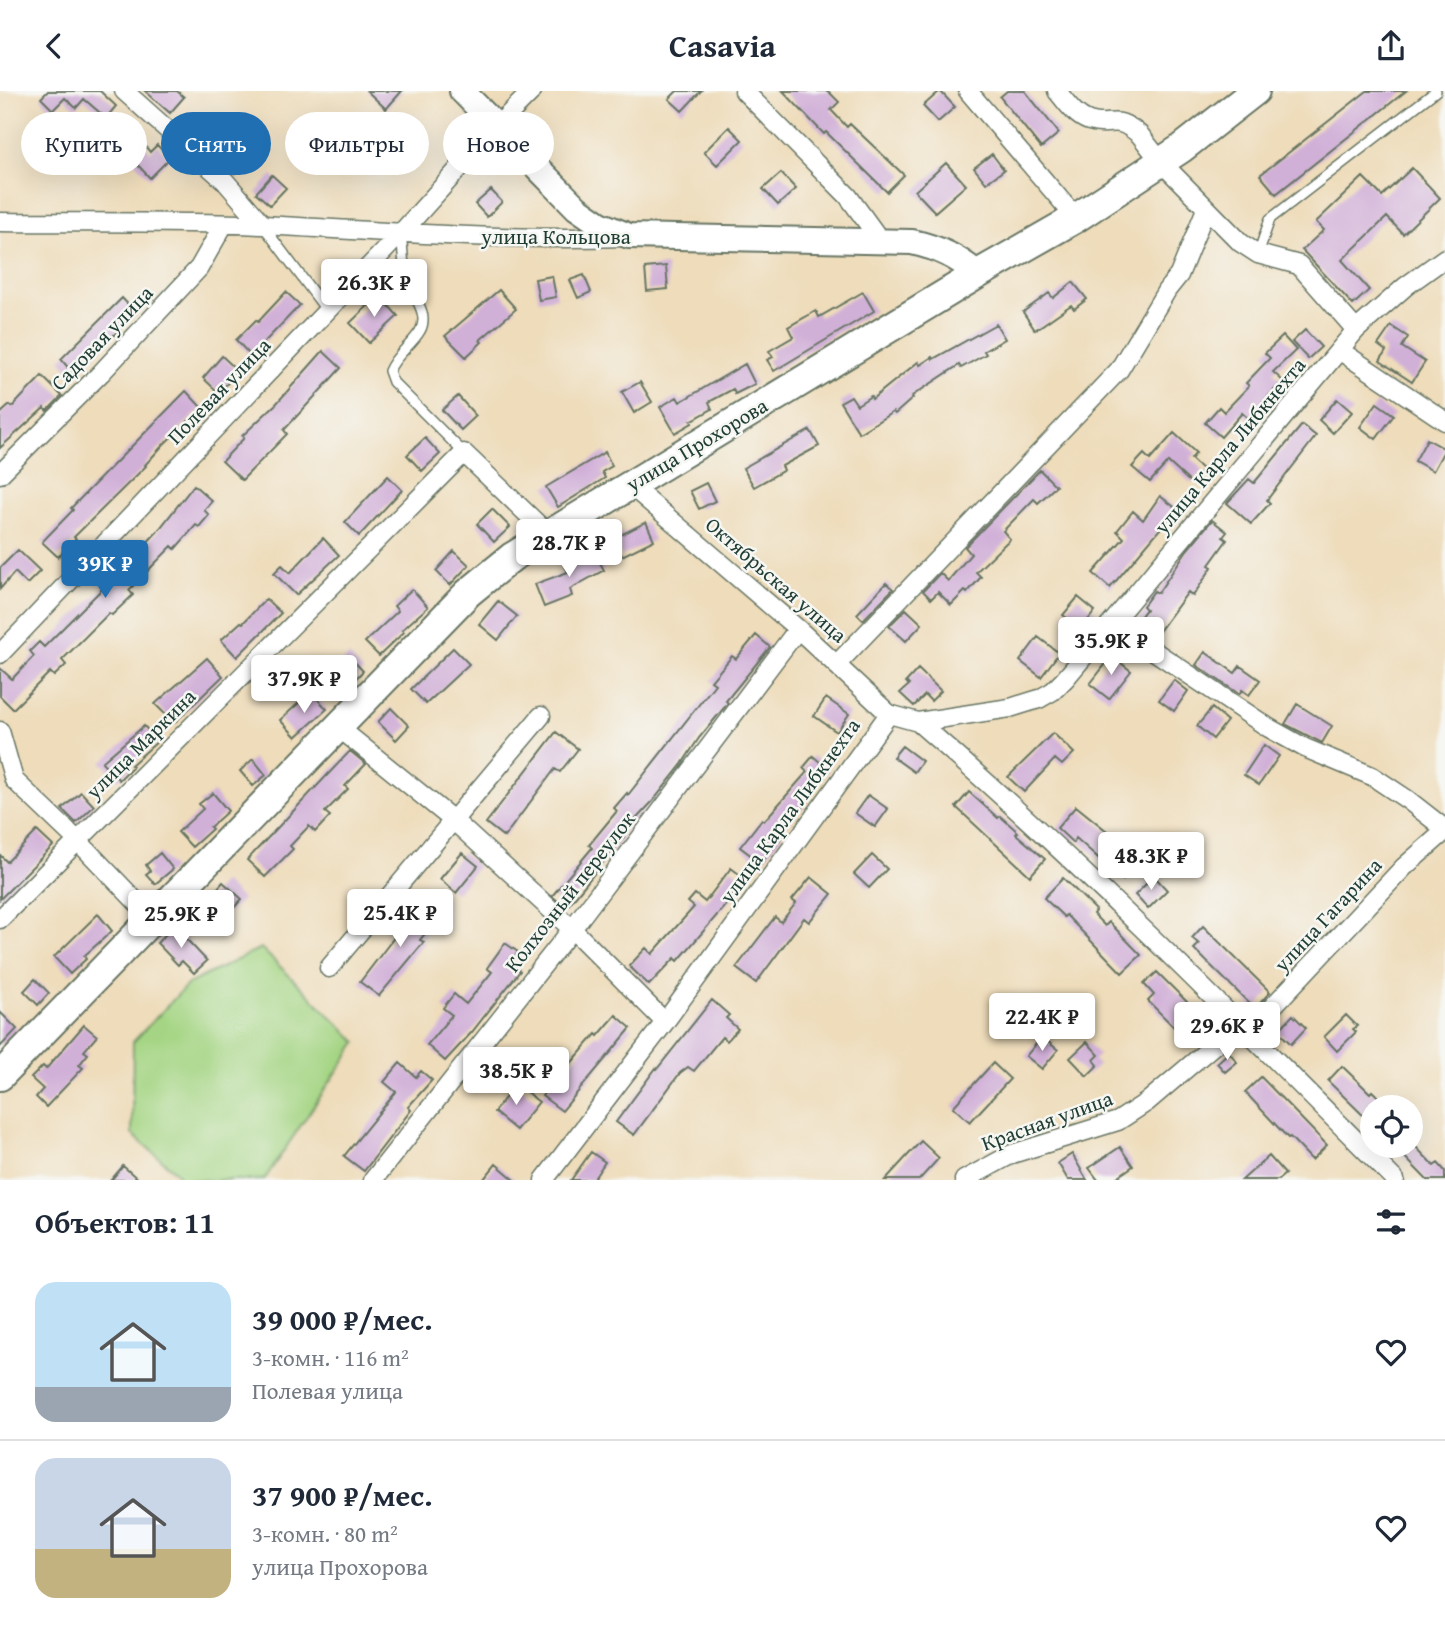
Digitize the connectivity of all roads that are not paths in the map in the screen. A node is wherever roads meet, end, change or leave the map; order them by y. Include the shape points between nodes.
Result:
1 (124, 91) edge
2 (462, 91) edge
3 (532, 91) edge
4 (744, 91) edge
5 (968, 91) edge
6 (1057, 91) edge
7 (1255, 91) edge
8 (1436, 91) edge
9 (483, 112) edge
10 (511, 112) edge
11 (1161, 162) junction
12 (453, 175) edge
13 (545, 175) edge
14 (1206, 209) junction
15 (1076, 218) junction
16 (0, 222) edge
17 (224, 224) junction
18 (263, 225) junction
19 (401, 233) junction
20 (629, 236) junction
21 (880, 240) junction
22 (1258, 254) junction
23 (1445, 258) edge
24 (978, 274) junction
25 (327, 311) junction
26 (1356, 330) junction
27 (1339, 350) junction
28 (1445, 421) edge
29 (464, 453) junction
30 (0, 474) edge
31 (630, 485) junction
32 (549, 535) junction
33 (1112, 623) junction
34 (798, 629) junction
35 (0, 654) edge
36 (837, 664) junction
37 (889, 714) junction
38 (541, 716) dead end
39 (918, 722) junction
40 (338, 727) junction
41 (0, 731) edge
42 (453, 820) junction
43 (1445, 830) edge
44 (77, 840) junction
45 (151, 917) junction
46 (0, 919) edge
47 (572, 929) junction
48 (329, 968) dead end
49 (665, 1022) junction
50 (1243, 1027) junction
51 (0, 1076) edge
52 (373, 1180) edge
53 (544, 1180) edge
54 (964, 1180) edge
55 (1395, 1180) edge

1 - 18 street via 225,181
2 - 9 main road
3 - 10 street, Полевая улица
4 - 21 street via 848,196
5 - 15 street
6 - 11 street via 1089,121 1128,125
7 - 11 main road, улица Прохорова
8 - 22 lane via 1269,219
11 - 14 street
11 - 15 main road, улица Прохорова
12 - 19 street, Полевая улица
13 - 20 main road via 577,208
14 - 22 street
14 - 36 street via 1179,275 1119,370
15 - 24 main road, улица Прохорова
16 - 17 street, улица Кольцова
17 - 18 street, улица Кольцова
17 - 30 street, Садовая улица via 199,268
18 - 19 street, улица Кольцова
18 - 25 lane
19 - 20 street, улица Кольцова via 483,238
19 - 25 street, Полевая улица
19 - 29 lane via 405,276 424,320 389,371 393,382
20 - 21 main road, улица Кольцова
21 - 24 main road, улица Кольцова via 936,247
22 - 26 street via 1299,265
23 - 26 street, улица Карла Либкнехта
24 - 31 main road, улица Прохорова
25 - 35 street, Полевая улица
26 - 27 street, улица Карла Либкнехта
27 - 28 street
27 - 33 street, улица Карла Либкнехта
29 - 32 street
29 - 44 street, улица Маркина
31 - 32 main road, улица Прохорова
31 - 34 street, Октябрьская улица
32 - 40 main road, улица Прохорова via 512,557 468,593
33 - 39 street, улица Карла Либкнехта via 1059,685 1039,699
33 - 43 street via 1269,728 1372,776
34 - 36 street, Октябрьская улица
34 - 47 street, Колхозный переулок
36 - 37 street, Октябрьская улица
37 - 39 street, улица Карла Либкнехта
37 - 49 street, улица Карла Либкнехта
38 - 42 street
39 - 50 street via 986,781
40 - 42 street
40 - 45 main road, улица Прохорова
41 - 44 street via 15,780
42 - 47 street
42 - 48 street
43 - 50 street, улица Гагарина via 1404,867 1259,1021
44 - 45 street
44 - 46 street, улица Маркина
45 - 51 main road, улица Прохорова
47 - 49 street
47 - 52 street, Колхозный переулок
49 - 53 street, улица Карла Либкнехта
50 - 54 street, Красная улица via 1227,1034 1131,1114 1012,1154
50 - 55 street

